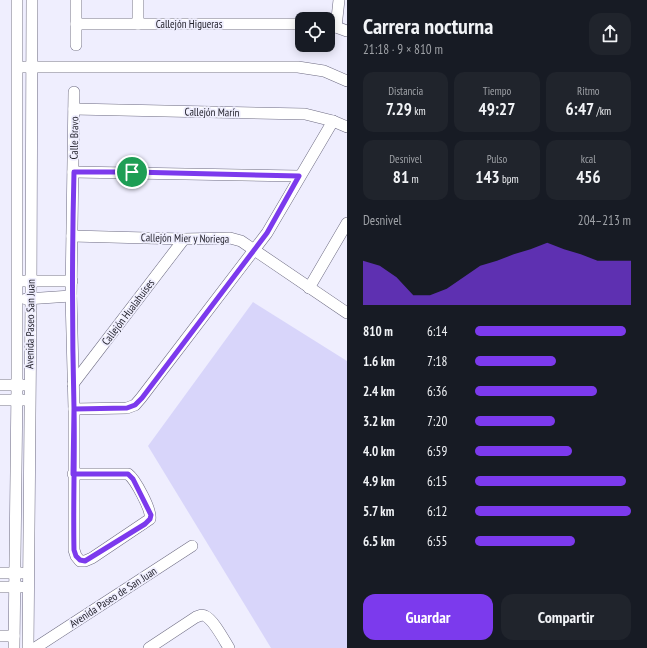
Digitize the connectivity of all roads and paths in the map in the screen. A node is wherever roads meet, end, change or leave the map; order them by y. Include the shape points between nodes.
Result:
1 (17, 0) edge
2 (32, 0) edge
3 (76, 0) edge
4 (138, 0) edge
5 (339, 0) edge
6 (335, 15) edge
7 (76, 24) junction
8 (138, 24) junction
9 (295, 24) edge
10 (335, 27) edge
11 (347, 31) edge
12 (76, 45) dead end
13 (18, 67) junction
14 (32, 68) junction
15 (347, 81) edge
16 (74, 92) dead end
17 (74, 109) junction
18 (333, 121) junction
19 (347, 127) edge
20 (74, 172) junction
21 (299, 176) junction
22 (347, 223) edge
23 (72, 236) junction
24 (184, 239) junction
25 (253, 250) junction
26 (31, 280) junction
27 (16, 281) junction
28 (72, 281) junction
29 (309, 288) junction
30 (71, 296) junction
31 (32, 299) junction
32 (17, 300) junction
33 (347, 313) edge
34 (73, 384) junction
35 (0, 385) edge
36 (17, 385) junction
37 (29, 385) junction
38 (0, 400) edge
39 (17, 400) junction
40 (29, 400) junction
41 (74, 409) junction
42 (73, 474) junction
43 (192, 546) dead end
44 (29, 572) junction
45 (0, 573) edge
46 (15, 573) junction
47 (28, 586) junction
48 (0, 587) edge
49 (15, 587) junction
50 (0, 636) edge
51 (14, 636) junction
52 (151, 647) edge
53 (14, 648) edge
54 (28, 648) edge
55 (35, 648) edge
56 (229, 648) edge

1 - 13 street, Avenida Paseo San Juan
2 - 14 street, Avenida Paseo San Juan
3 - 7 street
4 - 8 street
5 - 6 street
7 - 8 street, Callejón Higueras
7 - 12 street
8 - 9 street, Callejón Higueras
10 - 11 street
13 - 14 street
13 - 27 street, Avenida Paseo San Juan
14 - 15 street via 298,67 324,72
14 - 26 street, Avenida Paseo San Juan
16 - 17 street, Calle Bravo
17 - 18 street, Callejón Marín via 305,114
17 - 20 street, Calle Bravo
18 - 19 street, Callejón Marín
18 - 21 street
20 - 21 street
20 - 23 street, Calle Bravo
21 - 25 street via 267,233
22 - 29 street
23 - 24 street, Callejón Mier y Noriega
23 - 28 street, Calle Bravo
24 - 25 street, Callejón Mier y Noriega via 230,238 241,241
24 - 34 street, Callejón Hualahuises
25 - 29 street, Callejón Mier y Noriega
25 - 41 street via 135,405 116,409
26 - 27 street
26 - 28 street
26 - 31 street, Avenida Paseo San Juan
27 - 32 street, Avenida Paseo San Juan
28 - 30 street, Calle Bravo
29 - 33 street, Callejón Mier y Noriega
30 - 31 street
30 - 34 street, Calle Bravo
31 - 32 street
31 - 37 street, Avenida Paseo San Juan
32 - 36 street, Avenida Paseo San Juan
34 - 41 street, Calle Bravo
35 - 36 street
36 - 37 street
36 - 39 street, Avenida Paseo San Juan
37 - 40 street, Avenida Paseo San Juan
38 - 39 street
39 - 40 street
39 - 46 street, Avenida Paseo San Juan
40 - 44 street, Avenida Paseo San Juan
41 - 42 street, Calle Bravo
42 - 42 street, Calle Bravo via 74,550 80,560 92,558 150,519 151,515 128,474
43 - 55 street, Avenida Paseo de San Juan
44 - 46 street
44 - 47 street, Avenida Paseo San Juan
45 - 46 street
46 - 49 street, Avenida Paseo San Juan
47 - 49 street
47 - 54 street, Avenida Paseo San Juan
48 - 49 street
49 - 51 street, Avenida Paseo San Juan
50 - 51 street
51 - 53 street, Avenida Paseo San Juan
52 - 56 street via 202,615 207,616 212,622

